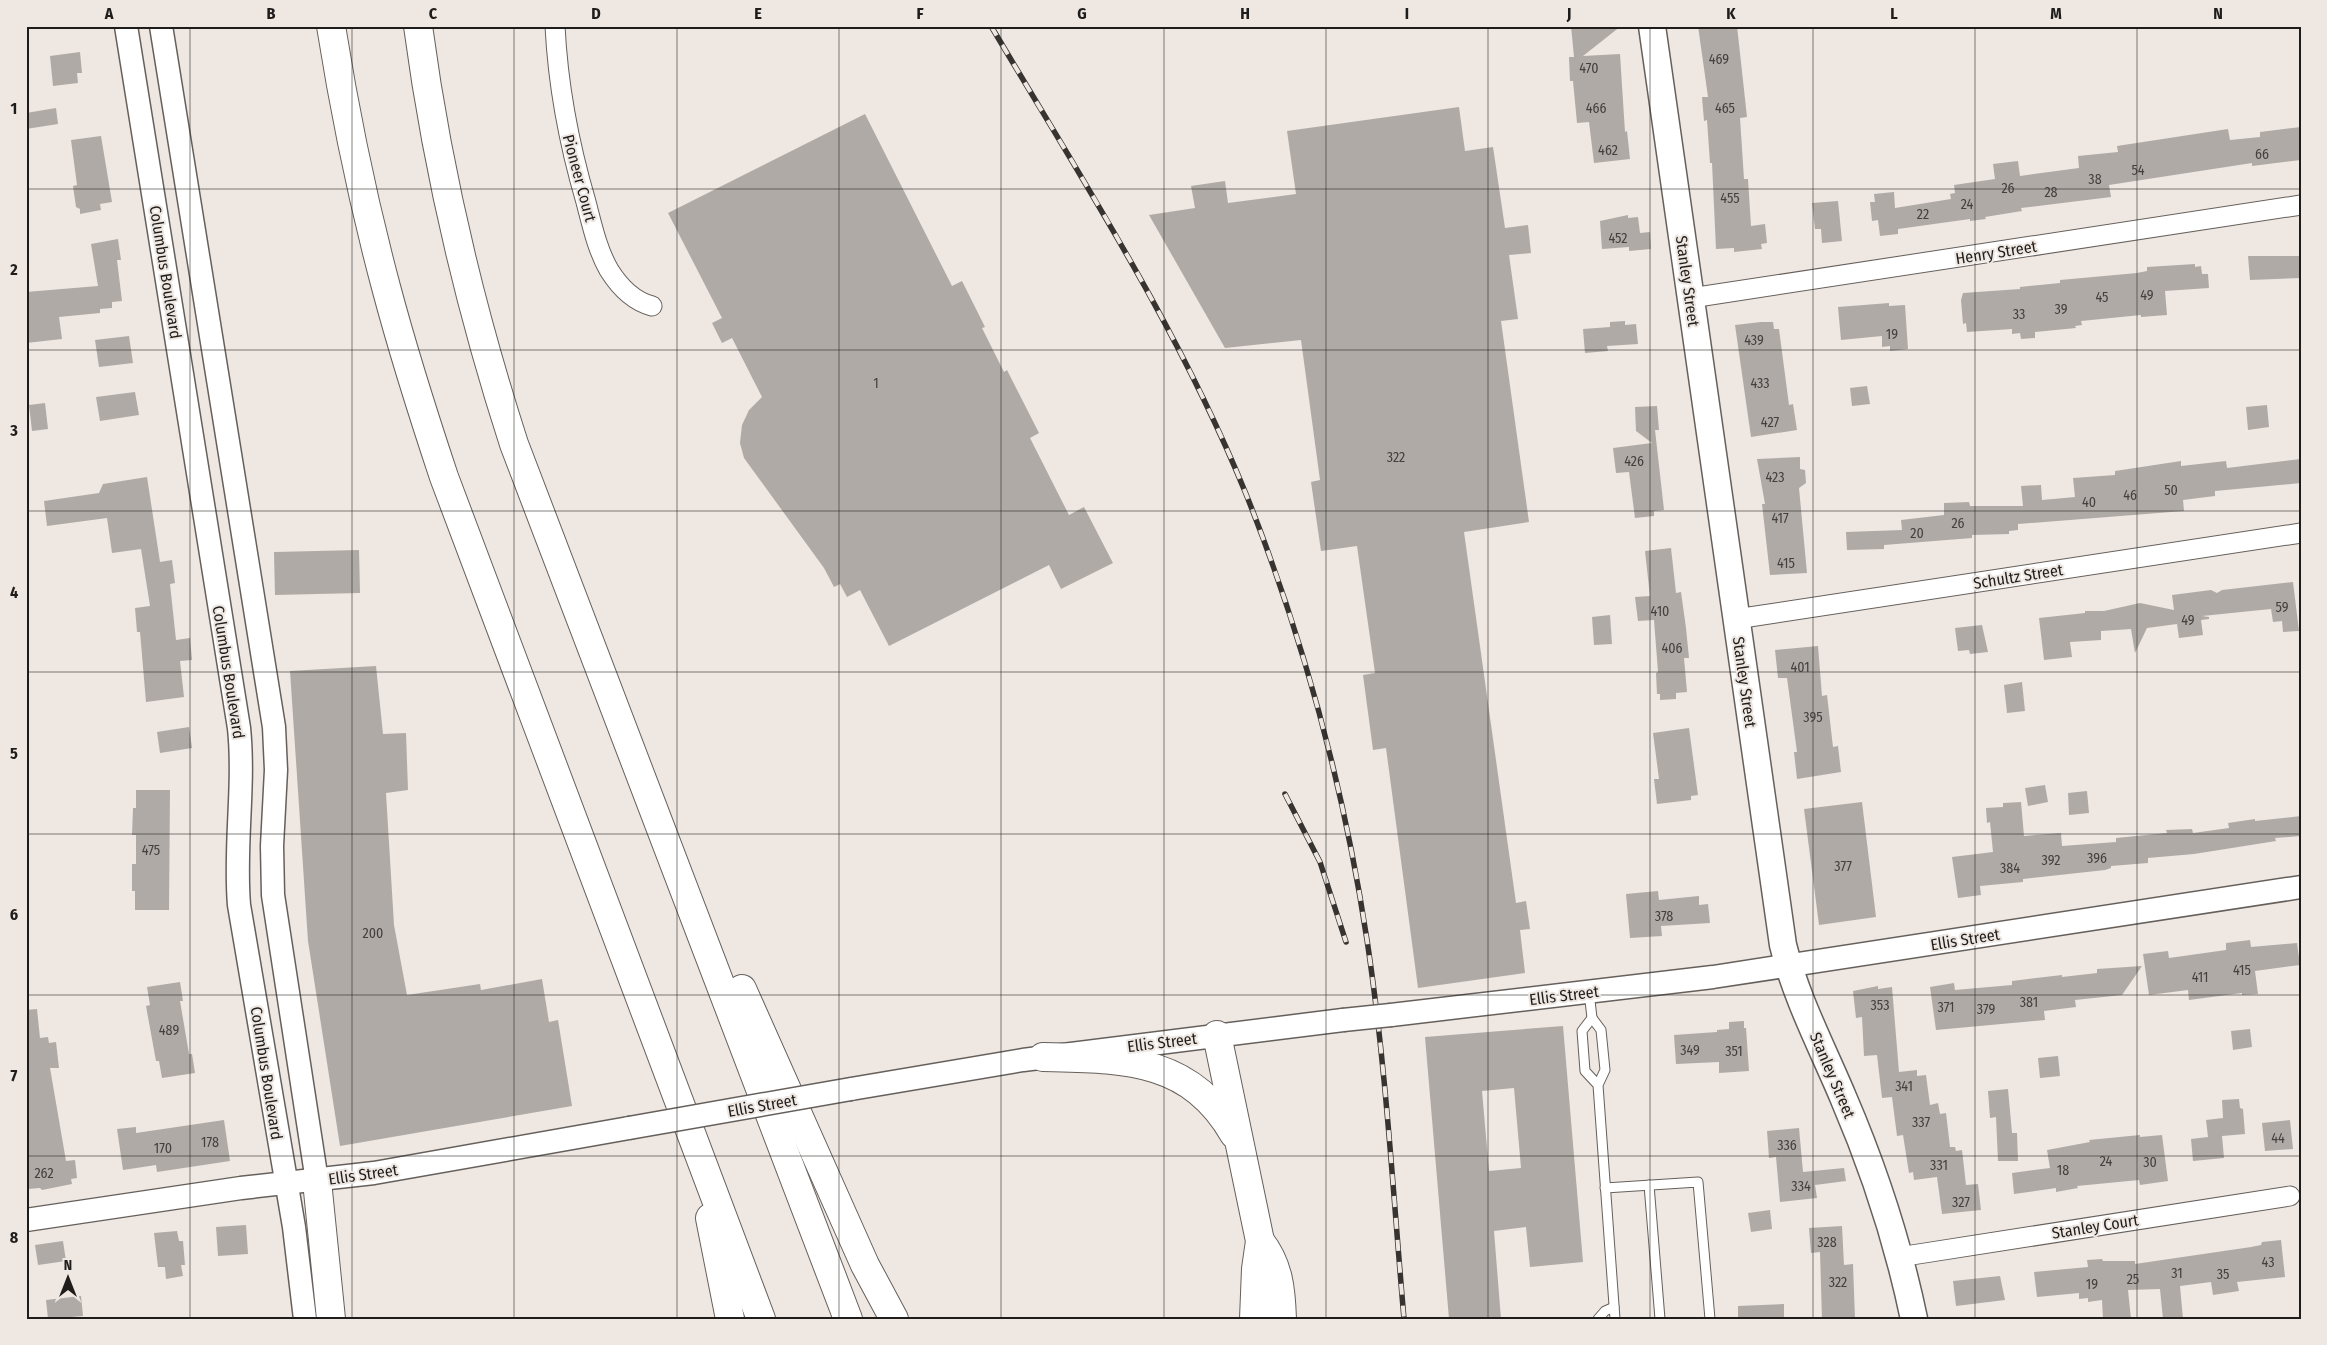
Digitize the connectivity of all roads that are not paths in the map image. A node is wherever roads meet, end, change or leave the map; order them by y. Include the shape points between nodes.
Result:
1 (126, 26) edge
2 (161, 26) edge
3 (330, 26) edge
4 (418, 26) edge
5 (435, 26) edge
6 (554, 26) edge
7 (1652, 26) edge
8 (431, 110) junction
9 (2301, 205) edge
10 (1691, 298) junction
11 (652, 306) dead end
12 (2301, 533) edge
13 (1736, 619) junction
14 (258, 627) junction
15 (224, 632) junction
16 (2301, 887) edge
17 (704, 938) junction
18 (1788, 966) junction
19 (1589, 992) junction
20 (1592, 1018) junction
21 (1217, 1036) junction
22 (1043, 1058) junction
23 (1598, 1085) junction
24 (1240, 1144) junction
25 (704, 1169) junction
26 (316, 1181) junction
27 (286, 1184) junction
28 (1649, 1185) junction
29 (1605, 1188) junction
30 (2290, 1196) dead end
31 (26, 1220) edge
32 (1260, 1241) junction
33 (1899, 1256) junction
34 (1614, 1307) junction
35 (305, 1319) edge
36 (331, 1319) edge
37 (730, 1319) edge
38 (760, 1319) edge
39 (848, 1319) edge
40 (894, 1319) edge
41 (1254, 1319) edge
42 (1282, 1319) edge
43 (1598, 1319) edge
44 (1616, 1319) edge
45 (1660, 1319) edge
46 (1710, 1319) edge
47 (1914, 1319) edge

1 - 15 street, Columbus Boulevard
2 - 14 street, Columbus Boulevard
3 - 25 highway via 376,250 444,476
4 - 8 highway
5 - 8 highway
6 - 11 street, Pioneer Court via 566,122 600,251 623,288
7 - 10 main road, Stanley Street
8 - 17 highway via 462,262 514,444
9 - 10 street, Henry Street
10 - 13 main road, Stanley Street
12 - 13 street, Schultz Street
13 - 18 main road, Stanley Street via 1777,912
14 - 15 street
14 - 26 street, Columbus Boulevard via 276,751 272,856 274,904
15 - 27 street, Columbus Boulevard via 241,752 239,905
16 - 18 street, Ellis Street
17 - 39 highway
17 - 40 highway via 747,998 865,1265
18 - 19 street, Ellis Street
18 - 33 main road, Stanley Street via 1865,1152
19 - 20 lane
19 - 21 street, Ellis Street, bridge
20 - 23 lane via 1601,1030 1605,1070
20 - 23 lane via 1582,1031 1585,1071
21 - 22 street, Ellis Street
21 - 24 highway
22 - 24 highway via 1129,1063 1170,1073 1209,1101
22 - 26 street, Ellis Street, bridge
23 - 29 lane
24 - 32 highway
25 - 37 highway via 713,1238
25 - 38 highway
26 - 27 street, Ellis Street
26 - 36 highway
27 - 31 street, Ellis Street
27 - 35 street, Columbus Boulevard
28 - 29 lane
28 - 45 lane
28 - 46 lane via 1698,1182
29 - 34 lane
30 - 33 street, Stanley Court
32 - 41 highway
32 - 42 highway via 1277,1271
33 - 47 main road, Stanley Street
34 - 43 lane
34 - 44 lane

